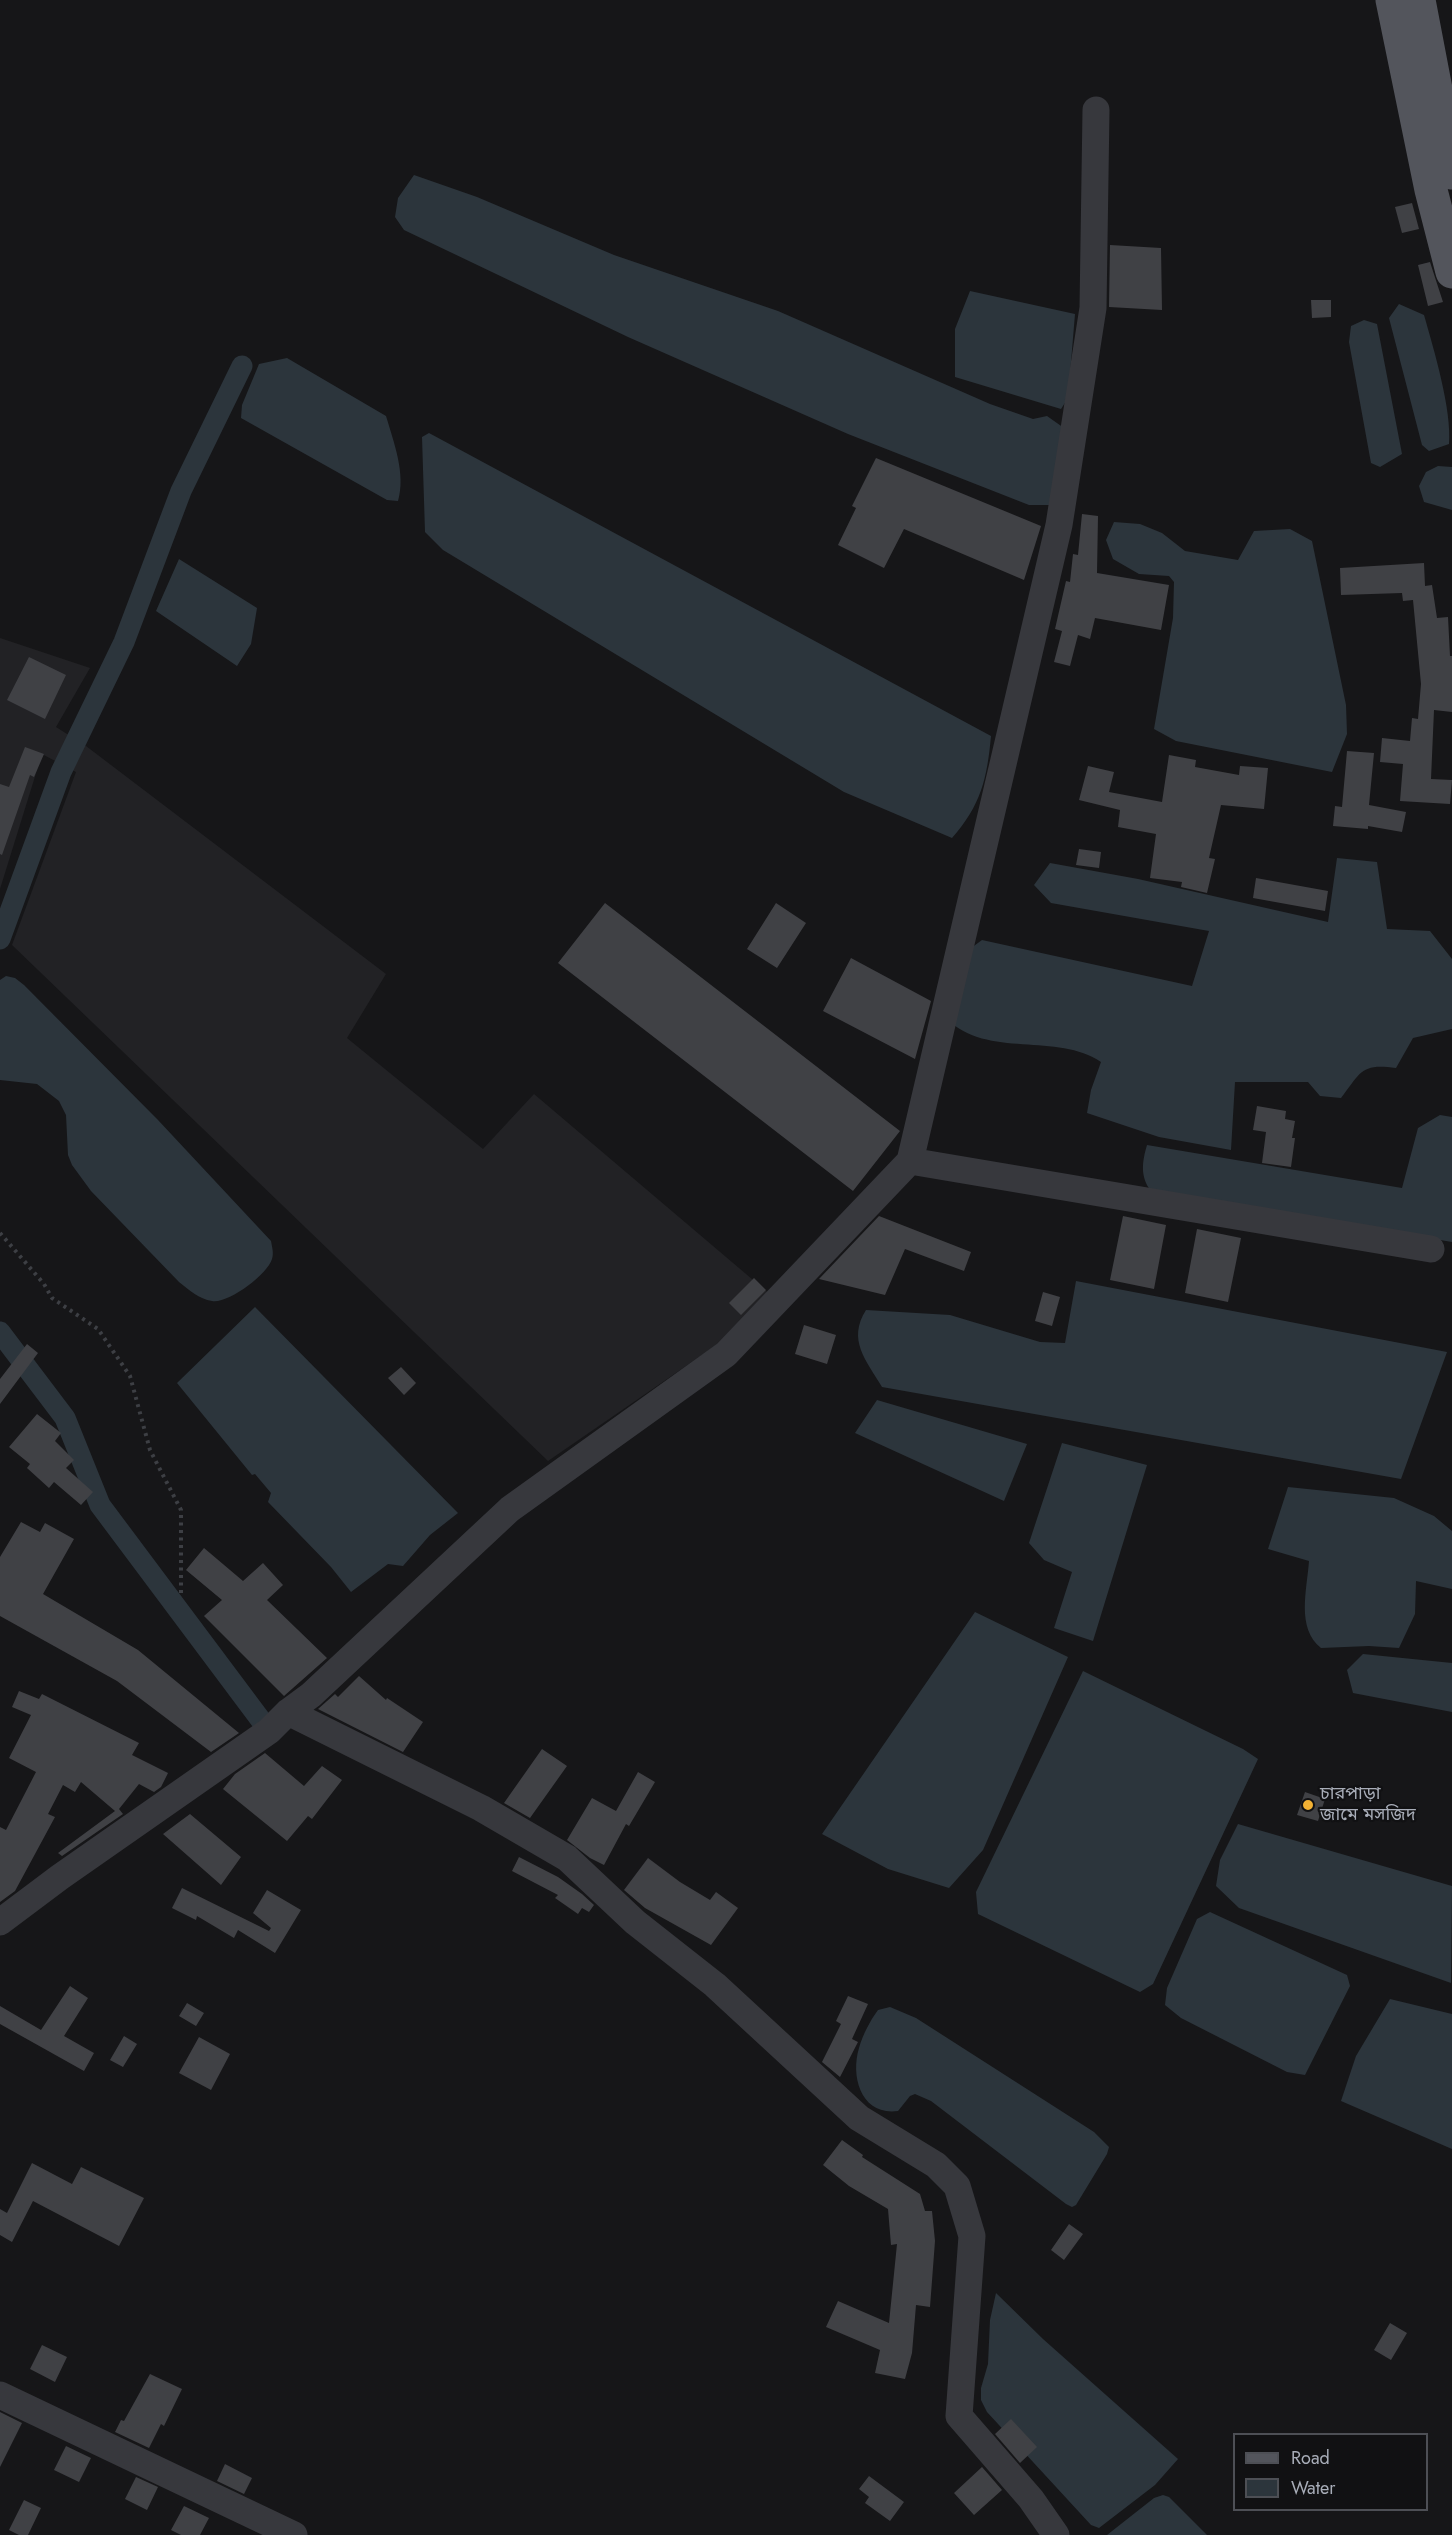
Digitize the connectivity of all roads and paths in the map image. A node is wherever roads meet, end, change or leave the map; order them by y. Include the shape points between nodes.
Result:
1 (1392, 0) edge
2 (1419, 0) edge
3 (1096, 110) dead end
4 (1452, 173) edge
5 (1452, 272) edge
6 (910, 1161) junction
7 (0, 1233) edge
8 (1431, 1249) dead end
9 (181, 1595) dead end
10 (288, 1712) junction
11 (0, 1922) edge
12 (0, 2395) edge
13 (294, 2535) edge
14 (1056, 2535) edge

1 - 5 main road
2 - 4 main road
3 - 6 street via 1093,308 1059,525
6 - 8 street
6 - 10 street via 726,1354 510,1509
7 - 9 path via 52,1298 98,1329 130,1376 150,1450 181,1510
10 - 11 street via 269,1731
10 - 14 street via 481,1808 567,1858 635,1922 715,1985 859,2118 936,2165 957,2186 972,2236 959,2416 1031,2499
12 - 13 street

